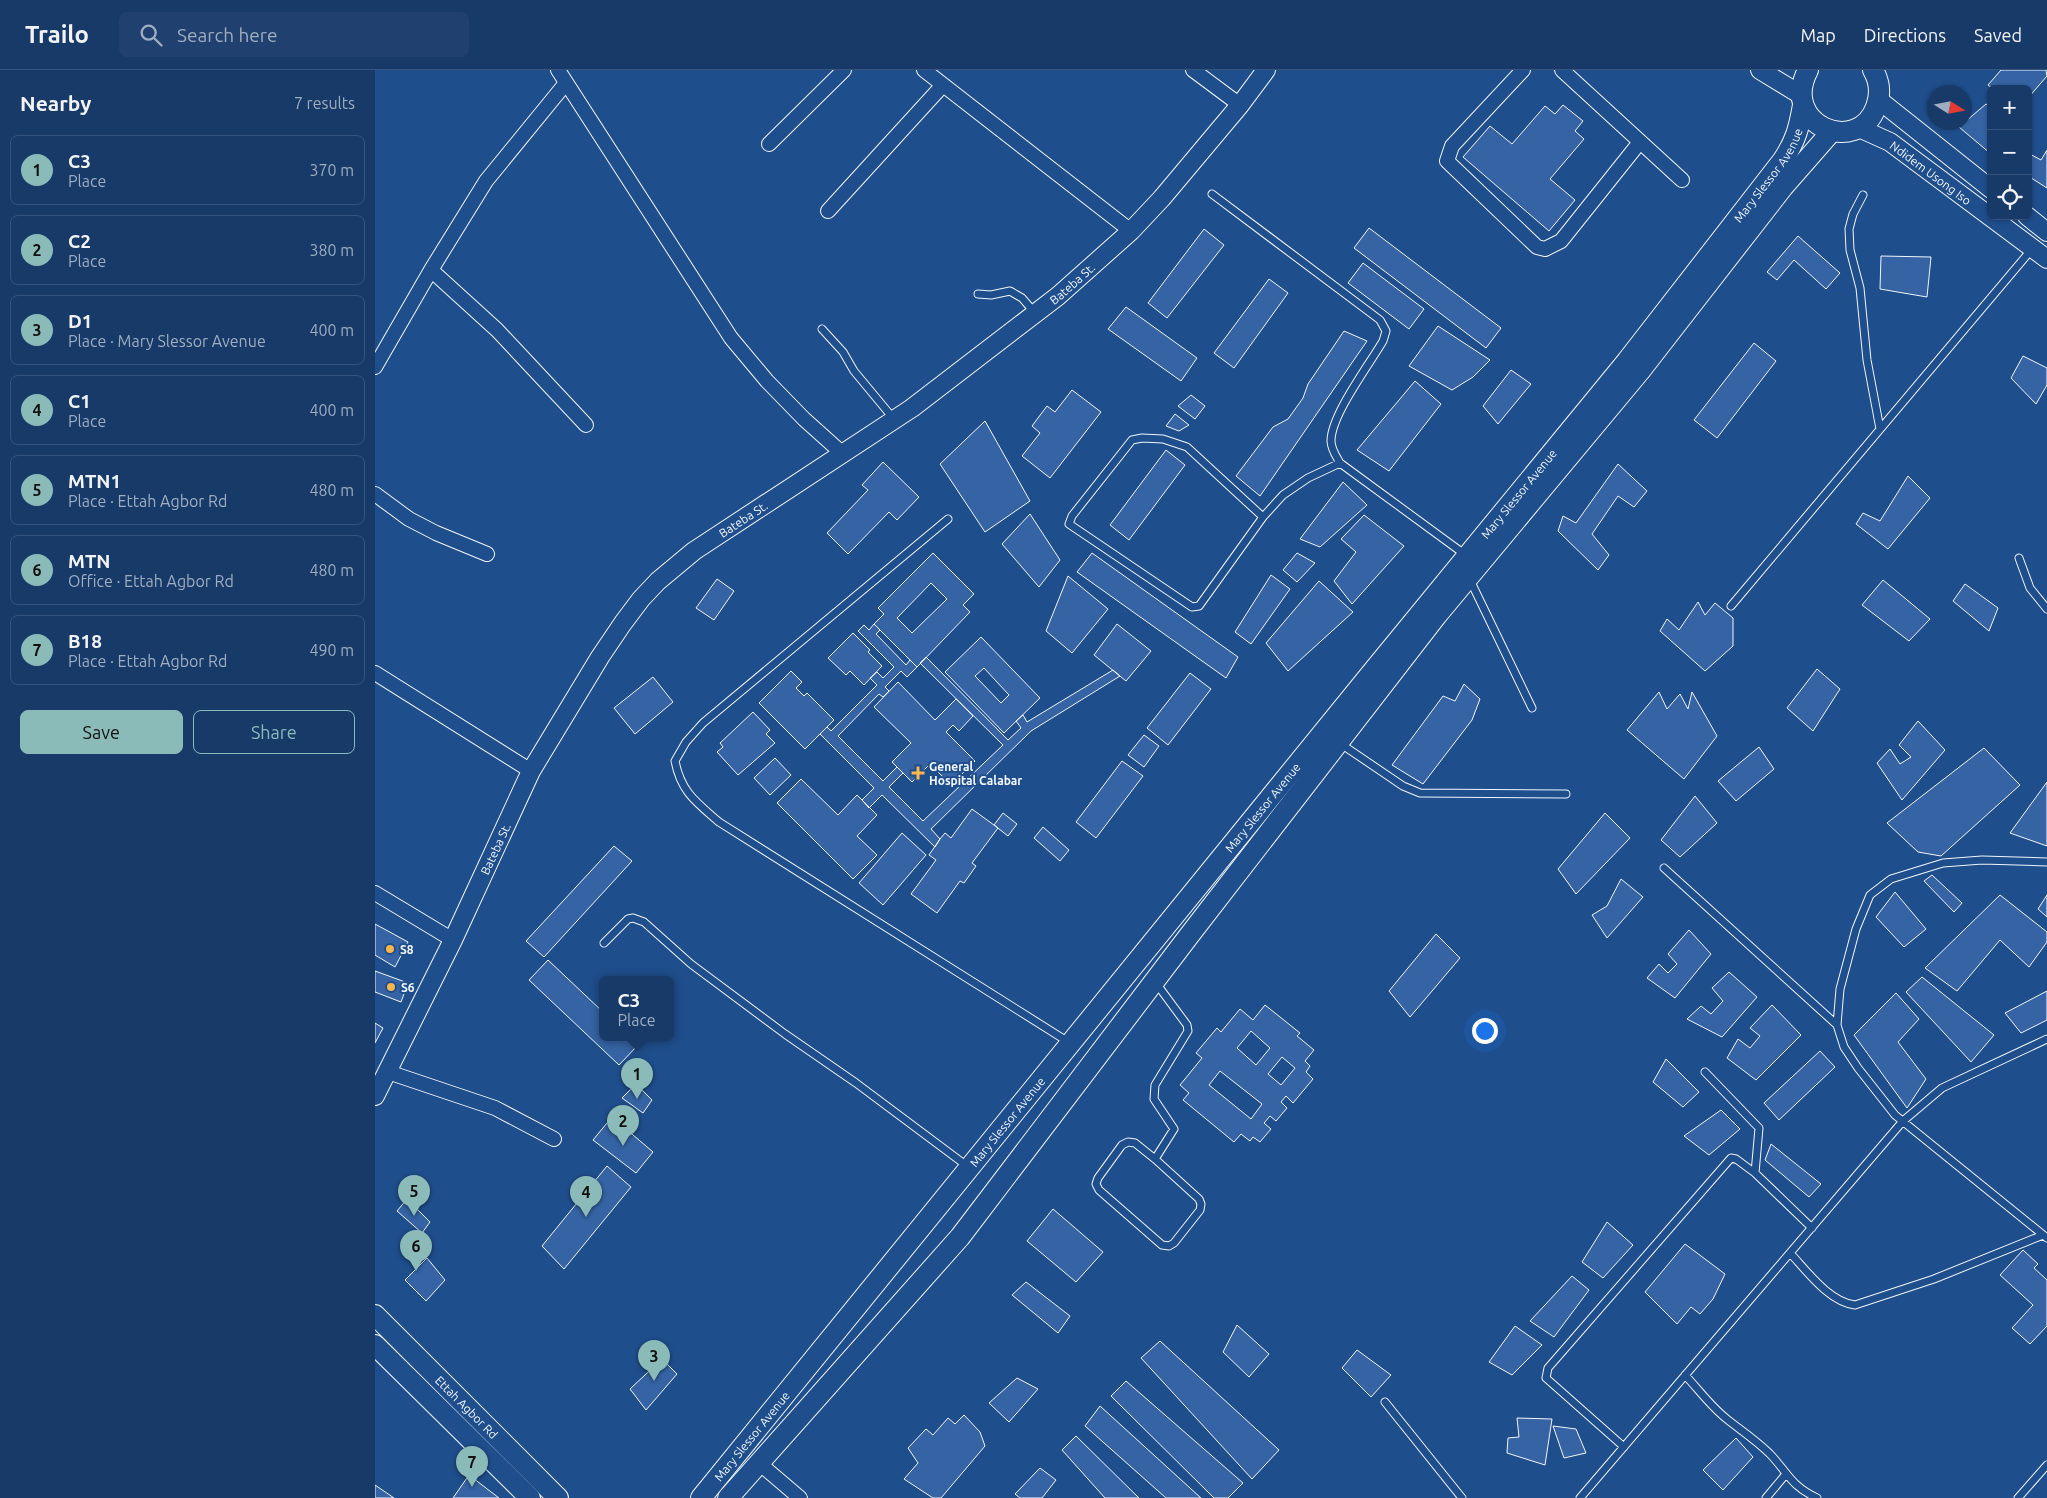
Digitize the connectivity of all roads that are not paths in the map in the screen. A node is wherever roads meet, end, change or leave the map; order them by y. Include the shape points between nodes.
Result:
1 (558, 70) edge
2 (844, 70) edge
3 (924, 70) edge
4 (1193, 70) edge
5 (1266, 70) edge
6 (1523, 70) edge
7 (1562, 70) edge
8 (1760, 70) edge
9 (1808, 70) edge
10 (1880, 81) edge
11 (566, 83) junction
12 (943, 85) junction
13 (1802, 100) junction
14 (1240, 105) junction
15 (1859, 128) junction
16 (1832, 131) junction
17 (1641, 142) junction
18 (769, 144) dead end
19 (1682, 180) dead end
20 (1987, 186) edge
21 (1212, 194) dead end
22 (1863, 195) dead end
23 (828, 210) dead end
24 (2032, 220) edge
25 (2047, 230) edge
26 (1131, 231) junction
27 (2032, 249) junction
28 (2047, 259) edge
29 (431, 270) junction
30 (978, 294) dead end
31 (1036, 313) junction
32 (822, 329) dead end
33 (375, 367) edge
34 (894, 420) junction
35 (586, 425) dead end
36 (1880, 429) junction
37 (843, 454) junction
38 (1340, 463) junction
39 (375, 494) edge
40 (1263, 517) junction
41 (948, 519) dead end
42 (487, 554) dead end
43 (1467, 556) junction
44 (2019, 558) dead end
45 (1469, 577) junction
46 (1731, 606) dead end
47 (2047, 610) edge
48 (375, 673) edge
49 (1532, 708) dead end
50 (1338, 742) junction
51 (531, 771) junction
52 (1566, 794) dead end
53 (2047, 862) edge
54 (1664, 868) dead end
55 (375, 893) edge
56 (453, 940) junction
57 (604, 943) dead end
58 (1154, 981) junction
59 (1837, 1026) junction
60 (2047, 1039) edge
61 (1071, 1043) junction
62 (388, 1072) junction
63 (1705, 1072) dead end
64 (375, 1096) edge
65 (1903, 1121) junction
66 (554, 1139) dead end
67 (1155, 1159) junction
68 (969, 1168) junction
69 (1755, 1173) junction
70 (1812, 1228) junction
71 (2045, 1236) edge
72 (1790, 1253) junction
73 (375, 1315) edge
74 (375, 1345) edge
75 (1685, 1375) junction
76 (1385, 1402) dead end
77 (1623, 1448) junction
78 (759, 1463) junction
79 (2047, 1465) edge
80 (1786, 1474) junction
81 (530, 1498) edge
82 (559, 1498) edge
83 (701, 1498) edge
84 (728, 1498) edge
85 (800, 1498) edge
86 (1462, 1498) edge
87 (1580, 1498) edge
88 (1766, 1498) edge
89 (1817, 1498) edge
90 (2018, 1498) edge

1 - 11 street
2 - 18 street
3 - 12 street
4 - 14 street
5 - 14 street, Bateba St.
6 - 17 street via 1452,146 1447,161 1537,248 1545,249 1561,241
7 - 17 street
8 - 13 street
9 - 13 main road, Mary Slessor Avenue via 1803,80
10 - 15 main road via 1875,111
10 - 20 street, Ndidem Usong Iso via 1933,143
11 - 29 street via 499,164
11 - 37 street via 731,338 773,388
12 - 23 street
12 - 26 street
13 - 16 main road via 1809,117
13 - 43 main road, Mary Slessor Avenue via 1799,131 1783,160 1627,361
14 - 26 street, Bateba St.
15 - 16 main road
15 - 27 street, Ndidem Usong Iso via 1890,142
16 - 45 main road, Mary Slessor Avenue via 1783,187 1640,371
17 - 19 street
21 - 38 lane via 1380,320 1386,331 1337,417 1331,441
22 - 36 lane via 1849,229
24 - 25 street
26 - 31 street, Bateba St.
27 - 28 street, Ndidem Usong Iso
27 - 36 lane
29 - 33 street
29 - 35 street via 497,330
30 - 31 lane via 1010,291
31 - 34 street, Bateba St. via 945,385
32 - 34 lane
34 - 37 street, Bateba St.
36 - 46 lane
37 - 51 street, Bateba St. via 694,550 658,582 623,623
38 - 40 lane via 1295,486
38 - 43 lane
39 - 42 street via 409,519
40 - 40 lane via 1199,606 1192,607 1069,524 1132,440 1142,438 1163,439 1187,447
41 - 61 lane via 703,723 675,761 679,779 691,796 719,822
43 - 61 main road, Mary Slessor Avenue
44 - 47 lane via 2030,588
45 - 49 lane
45 - 50 main road, Mary Slessor Avenue
48 - 51 street
50 - 52 lane via 1403,786 1420,792
50 - 58 main road, Mary Slessor Avenue
51 - 56 street, Bateba St.
53 - 59 lane via 1983,860 1943,863 1891,879 1870,895 1856,929 1840,989
54 - 59 lane
55 - 56 street
56 - 62 street, Bateba St.
57 - 68 lane via 628,919 644,922 691,964
58 - 67 lane via 1187,1025 1188,1031 1155,1085 1154,1099 1174,1129
58 - 78 main road, Mary Slessor Avenue via 960,1237
59 - 65 lane via 1844,1047 1858,1068
60 - 65 lane via 1942,1088
61 - 68 main road, Mary Slessor Avenue
62 - 64 street, Bateba St.
62 - 66 street via 495,1108
63 - 69 lane via 1759,1128
65 - 70 lane
65 - 71 lane
67 - 67 lane via 1201,1204 1169,1246 1162,1246 1096,1184 1122,1145 1128,1142 1135,1143
68 - 83 main road, Mary Slessor Avenue
69 - 70 lane
69 - 77 lane via 1731,1158 1548,1368 1546,1378
70 - 72 lane
71 - 72 lane via 1934,1279 1855,1305 1835,1299
72 - 75 lane
73 - 82 main road, Ettah Agbor Rd
74 - 81 main road, Ettah Agbor Rd
75 - 77 lane
75 - 80 lane via 1727,1420 1770,1454
76 - 86 lane
77 - 87 lane
78 - 84 main road, Mary Slessor Avenue
78 - 85 street
79 - 90 lane
80 - 88 lane
80 - 89 lane via 1803,1492

